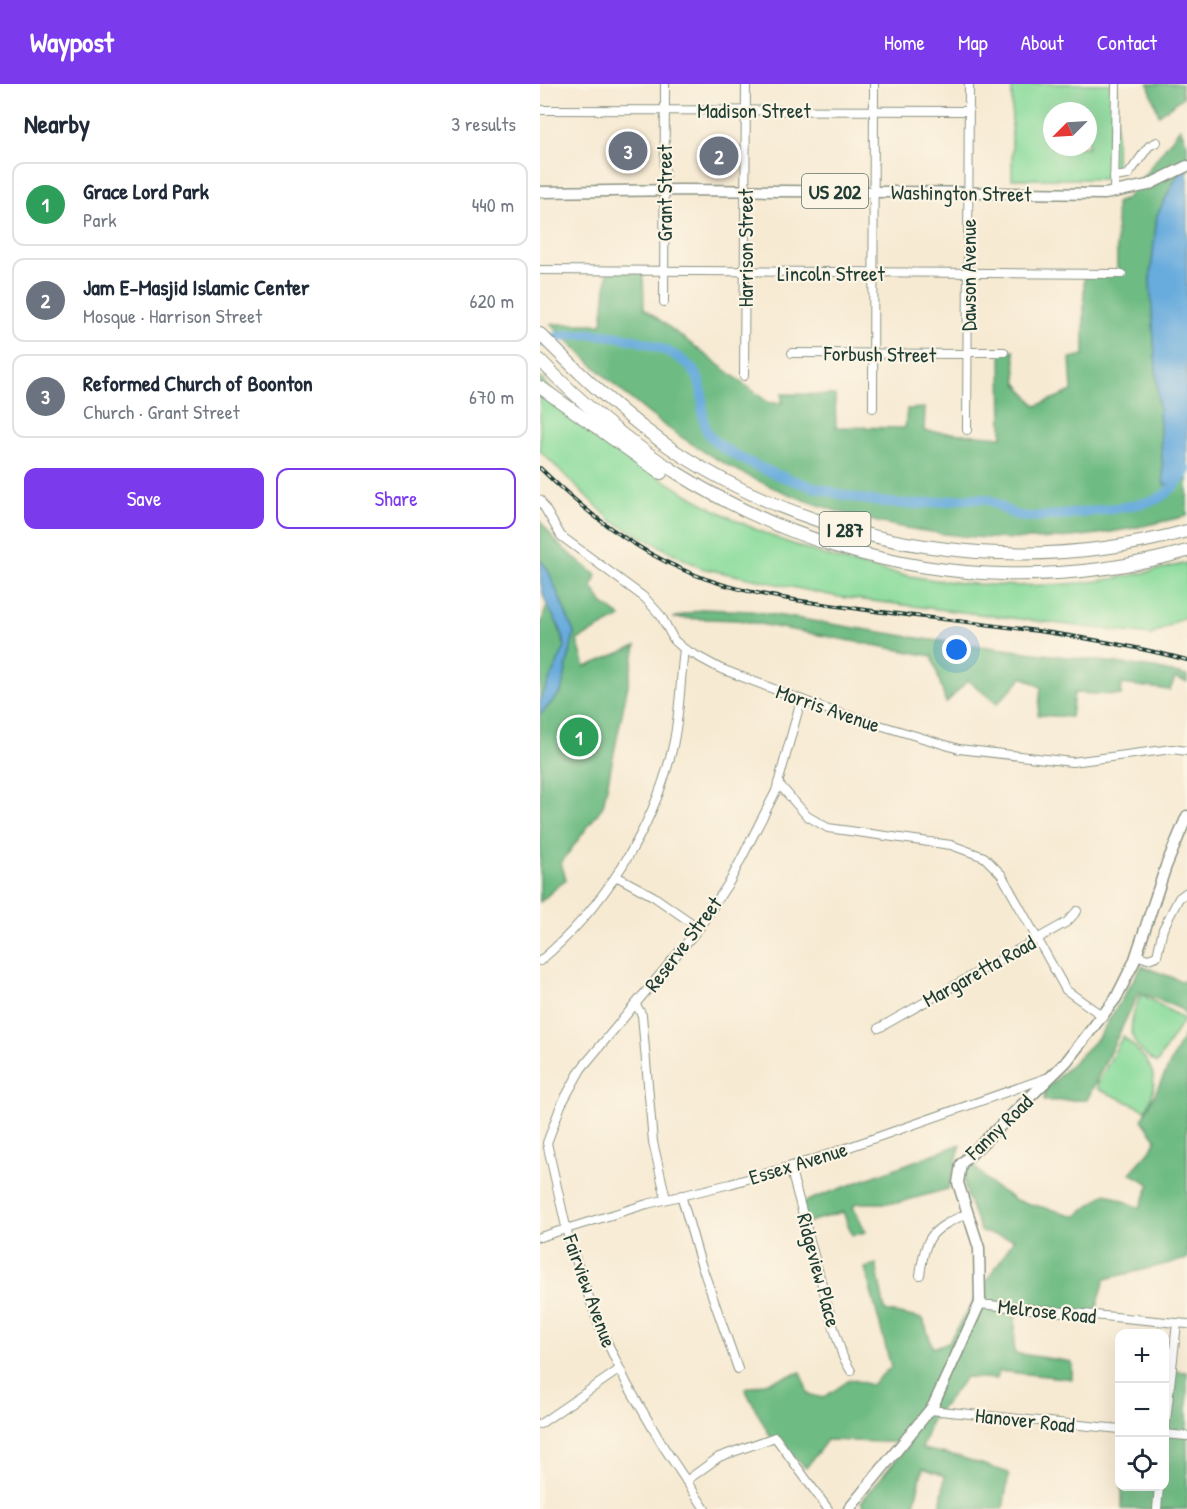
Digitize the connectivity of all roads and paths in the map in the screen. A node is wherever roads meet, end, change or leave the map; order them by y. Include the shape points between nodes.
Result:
1 (665, 84) edge
2 (746, 84) edge
3 (874, 84) edge
4 (969, 84) edge
5 (1116, 84) edge
6 (540, 110) edge
7 (664, 110) junction
8 (746, 110) junction
9 (874, 110) junction
10 (969, 111) junction
11 (1157, 142) dead end
12 (1187, 166) edge
13 (1114, 177) junction
14 (664, 191) junction
15 (745, 191) junction
16 (540, 192) edge
17 (873, 192) junction
18 (968, 193) junction
19 (1114, 193) junction
20 (540, 270) edge
21 (664, 272) junction
22 (745, 272) junction
23 (873, 273) junction
24 (969, 273) junction
25 (1122, 274) dead end
26 (664, 302) dead end
27 (540, 334) edge
28 (1004, 352) dead end
29 (792, 353) dead end
30 (872, 353) junction
31 (968, 353) junction
32 (540, 360) edge
33 (744, 376) dead end
34 (540, 387) edge
35 (873, 408) dead end
36 (967, 430) dead end
37 (540, 500) edge
38 (1187, 531) edge
39 (852, 551) junction
40 (1187, 551) edge
41 (684, 649) junction
42 (801, 700) junction
43 (1187, 751) edge
44 (778, 783) junction
45 (1187, 816) edge
46 (616, 876) junction
47 (1187, 892) edge
48 (1077, 911) dead end
49 (699, 928) junction
50 (1038, 938) junction
51 (1136, 955) junction
52 (540, 961) edge
53 (636, 1005) junction
54 (1104, 1017) junction
55 (879, 1028) dead end
56 (1052, 1076) junction
57 (790, 1167) junction
58 (681, 1195) junction
59 (666, 1199) junction
60 (968, 1214) junction
61 (566, 1228) junction
62 (540, 1237) edge
63 (920, 1275) dead end
64 (979, 1304) junction
65 (1177, 1323) junction
66 (1187, 1324) edge
67 (620, 1369) junction
68 (738, 1369) dead end
69 (851, 1371) dead end
70 (1169, 1397) edge
71 (930, 1410) junction
72 (540, 1424) edge
73 (1115, 1429) edge
74 (1169, 1434) edge
75 (1187, 1436) edge
76 (686, 1481) junction
77 (1159, 1491) edge
78 (705, 1509) edge
79 (828, 1509) edge
80 (849, 1509) edge
81 (1157, 1509) edge

1 - 7 street, Grant Street
2 - 8 street, Harrison Street
3 - 9 street
4 - 10 street, Dawson Avenue
5 - 13 street
6 - 7 street, Madison Street
7 - 8 street, Madison Street
7 - 14 street, Grant Street
8 - 9 street, Madison Street
8 - 15 street, Harrison Street
9 - 10 street, Madison Street
9 - 17 street
10 - 18 street, Dawson Avenue
11 - 13 street via 1149,146 1128,175
12 - 19 main road, Washington Street / US 202 via 1157,182
13 - 19 street
14 - 15 main road, Washington Street / US 202
14 - 16 main road, Washington Street / US 202
14 - 21 street, Grant Street
15 - 17 main road, Washington Street / US 202
15 - 22 street, Harrison Street
17 - 18 main road, Washington Street / US 202
17 - 23 street
18 - 19 main road, Washington Street / US 202
18 - 24 street, Dawson Avenue
20 - 21 street, Lincoln Street
21 - 22 street, Lincoln Street
21 - 26 street, Grant Street
22 - 23 street, Lincoln Street
22 - 33 street, Harrison Street
23 - 24 street, Lincoln Street
23 - 30 street
24 - 25 street, Lincoln Street
24 - 31 street, Dawson Avenue
27 - 38 highway, I 287 via 627,416 698,465 755,496 846,529 941,549 1026,554 1113,547
28 - 31 street, Forbush Street
29 - 30 street, Forbush Street
30 - 31 street, Forbush Street
30 - 35 street
31 - 36 street, Dawson Avenue
32 - 39 highway, I 287 via 615,430 688,481 757,517
34 - 39 highway via 646,464 704,498 769,528
37 - 41 street, Morris Avenue via 561,536 645,598
39 - 40 highway, I 287 via 938,568 1027,573 1116,566
41 - 42 street, Morris Avenue via 700,660
41 - 46 street via 673,749 652,807
42 - 43 street, Morris Avenue via 931,742 987,753 1072,762 1172,749
42 - 44 street, Reserve Street
44 - 49 street, Reserve Street via 730,881
44 - 50 street via 807,816 828,828 951,845 984,857 1001,874
45 - 51 main road, Fanny Road
46 - 49 street
46 - 52 street
47 - 51 street via 1179,898 1163,929 1157,956 1148,959
48 - 50 street, Margaretta Road via 1067,922
49 - 53 street, Reserve Street
50 - 54 street via 1066,990
50 - 55 street, Margaretta Road
51 - 54 main road, Fanny Road
53 - 59 street, Reserve Street via 642,1015 653,1142
53 - 61 street, Fairview Avenue via 581,1070 550,1135 547,1151
54 - 56 main road, Fanny Road
56 - 57 street, Essex Avenue
56 - 60 main road, Fanny Road via 961,1164 958,1184
57 - 58 street, Essex Avenue
57 - 69 street, Ridgeview Place via 837,1336
58 - 59 street, Essex Avenue
58 - 68 street
59 - 61 street, Essex Avenue
60 - 63 street via 932,1233 924,1244
60 - 64 main road, Fanny Road via 981,1262
61 - 62 street, Essex Avenue
61 - 67 street, Fairview Avenue via 598,1323
64 - 65 street, Melrose Road
64 - 71 main road, Fanny Road
65 - 66 street, Melrose Road
65 - 70 street
67 - 72 street
67 - 76 street, Fairview Avenue
71 - 73 street, Hanover Road
71 - 80 main road, Fanny Road
74 - 75 street
76 - 78 street, Fairview Avenue
76 - 79 street via 719,1457 775,1437
77 - 81 street

